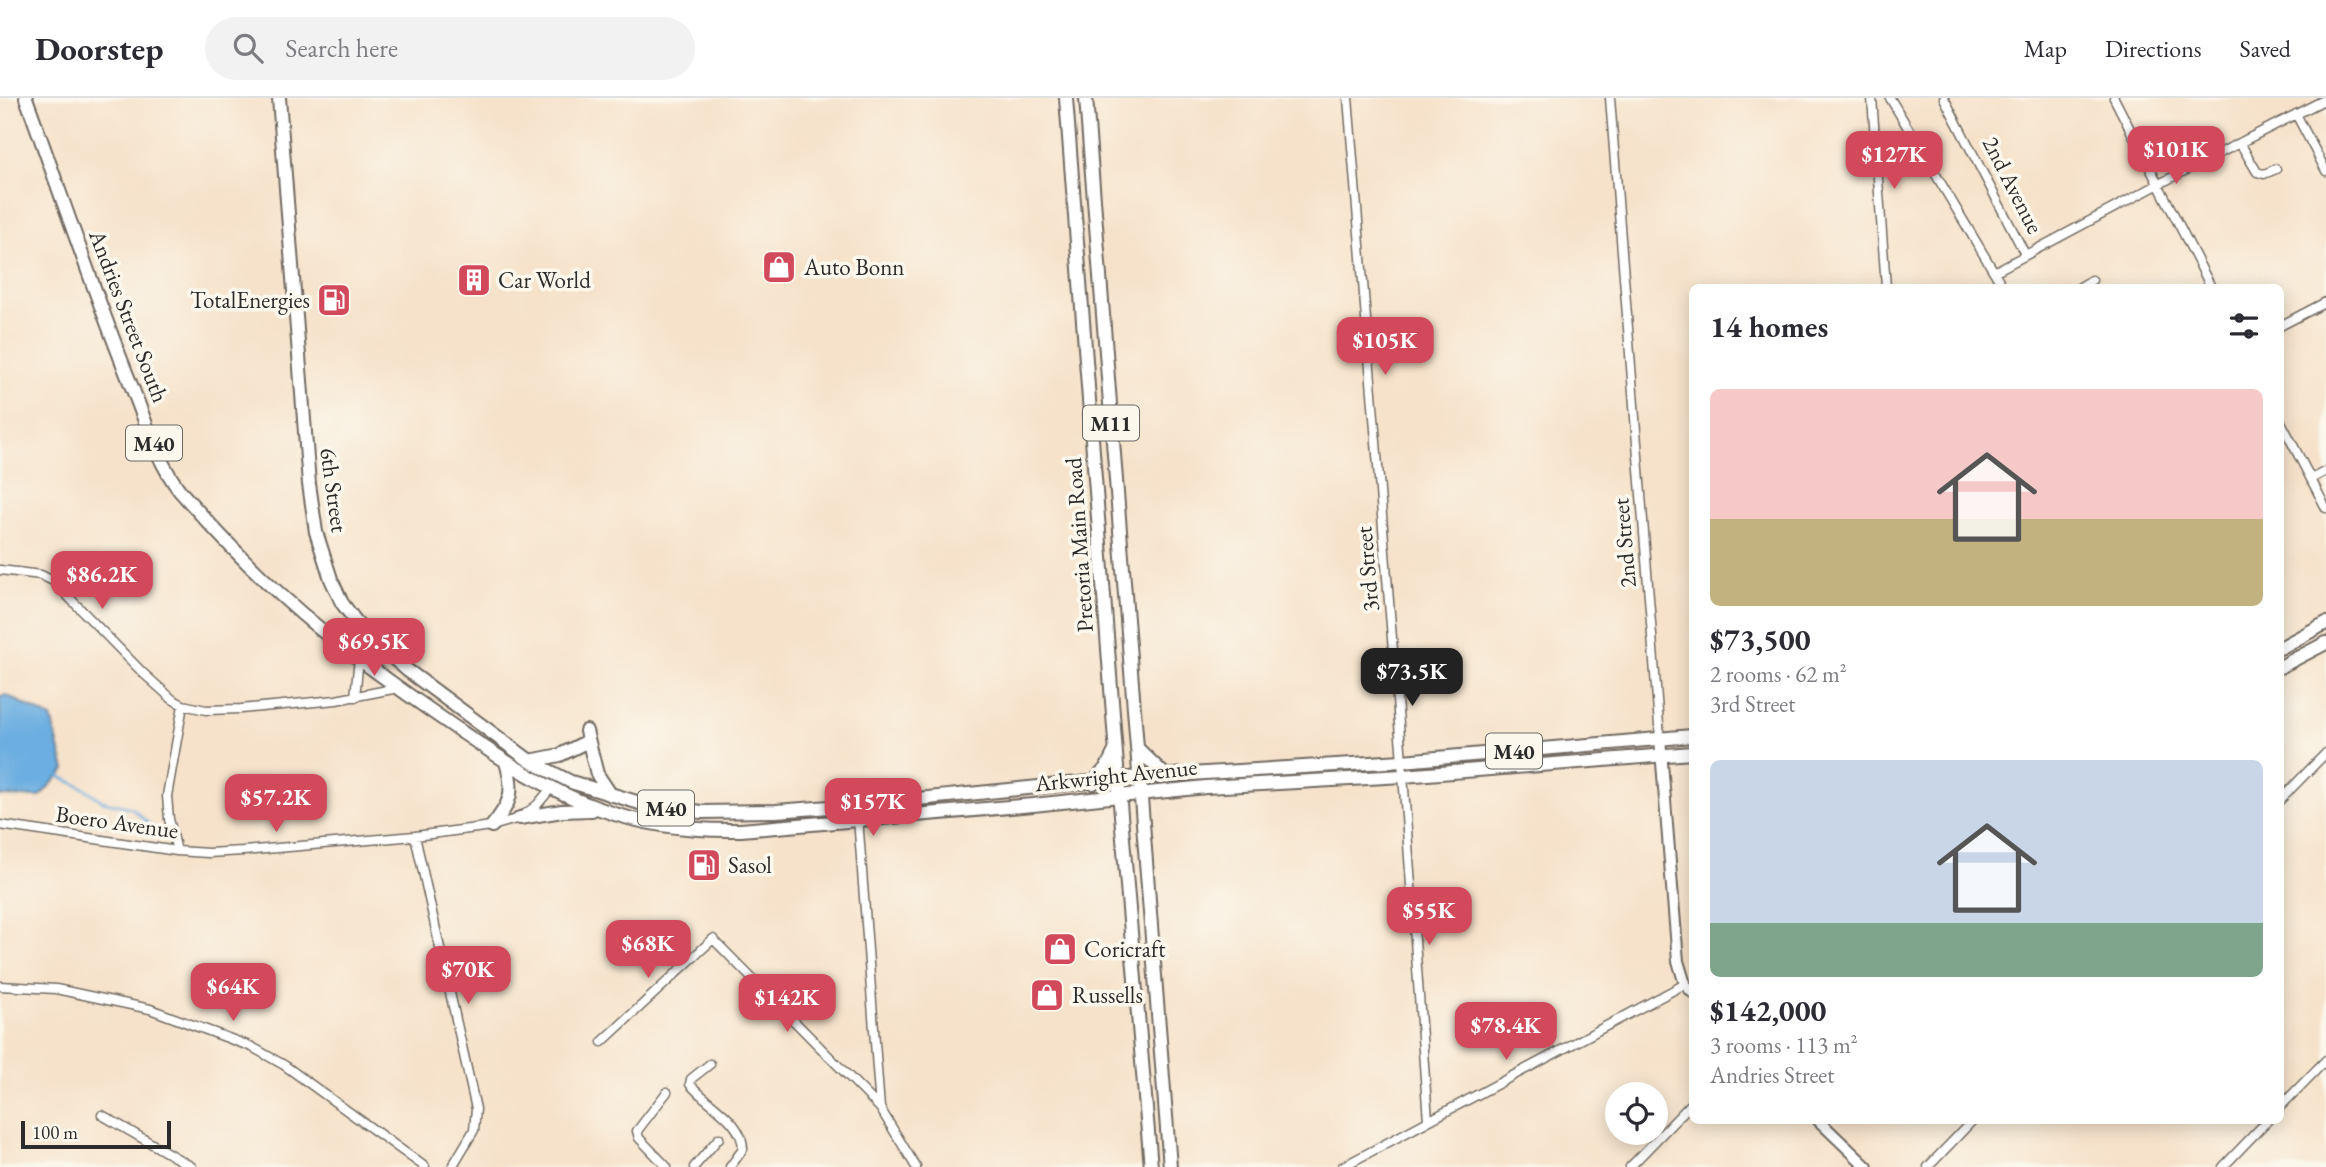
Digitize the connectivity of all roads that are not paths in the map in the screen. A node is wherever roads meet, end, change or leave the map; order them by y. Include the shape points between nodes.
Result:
1 (26, 98) edge
2 (279, 98) edge
3 (1066, 98) edge
4 (1086, 98) edge
5 (1348, 98) edge
6 (1609, 98) edge
7 (1872, 98) edge
8 (1890, 98) edge
9 (1944, 98) edge
10 (2114, 98) edge
11 (2326, 99) edge
12 (2296, 114) junction
13 (2240, 143) junction
14 (2276, 169) dead end
15 (2326, 171) edge
16 (2159, 184) junction
17 (2025, 254) junction
18 (1994, 272) junction
19 (2092, 280) dead end
20 (1886, 284) edge
21 (2001, 284) edge
22 (2085, 284) edge
23 (2209, 284) edge
24 (2326, 302) edge
25 (2284, 324) edge
26 (2284, 427) edge
27 (2326, 471) edge
28 (2311, 479) junction
29 (2326, 508) edge
30 (0, 570) edge
31 (2326, 623) edge
32 (2326, 643) edge
33 (2284, 646) edge
34 (359, 658) junction
35 (2284, 665) edge
36 (398, 688) junction
37 (355, 697) junction
38 (183, 705) junction
39 (1689, 736) edge
40 (1660, 738) junction
41 (1137, 748) junction
42 (1116, 750) junction
43 (1689, 753) edge
44 (2326, 753) edge
45 (1661, 756) junction
46 (530, 761) junction
47 (1402, 761) junction
48 (506, 762) junction
49 (1166, 776) junction
50 (1403, 776) junction
51 (560, 777) junction
52 (1139, 778) junction
53 (1118, 780) junction
54 (1093, 783) junction
55 (551, 789) junction
56 (1142, 794) junction
57 (613, 796) junction
58 (1119, 796) junction
59 (2284, 796) edge
60 (857, 806) junction
61 (603, 810) junction
62 (520, 818) junction
63 (858, 820) junction
64 (0, 825) edge
65 (492, 826) junction
66 (415, 836) junction
67 (177, 850) junction
68 (0, 986) edge
69 (1689, 988) edge
70 (602, 1042) dead end
71 (2326, 1060) edge
72 (710, 1064) dead end
73 (667, 1092) dead end
74 (2284, 1103) edge
75 (1689, 1106) edge
76 (880, 1108) junction
77 (102, 1115) dead end
78 (1428, 1121) junction
79 (1822, 1124) edge
80 (1969, 1124) edge
81 (2264, 1124) edge
82 (719, 1138) dead end
83 (192, 1167) edge
84 (425, 1167) edge
85 (452, 1167) edge
86 (667, 1167) edge
87 (694, 1167) edge
88 (730, 1167) edge
89 (916, 1167) edge
90 (1151, 1167) edge
91 (1170, 1167) edge
92 (1342, 1167) edge
93 (1630, 1167) edge
94 (1867, 1167) edge
95 (1928, 1167) edge
96 (2223, 1167) edge

1 - 34 main road, Andries Street South / M40 via 117,350 168,475 276,589
2 - 46 main road, 6th Street / M40 via 309,484 316,532 331,579 352,618 386,653
3 - 42 main road, Pretoria Main Road / M11
4 - 41 main road, Pretoria Main Road / M11
5 - 47 street, 3rd Street
6 - 40 street, 2nd Street
7 - 20 street
8 - 18 street
9 - 17 street, 2nd Avenue
10 - 16 street
11 - 12 street
12 - 13 street
12 - 15 street
13 - 14 street via 2257,172
13 - 16 street
16 - 17 street
16 - 23 street
17 - 18 street
18 - 21 street
19 - 22 street
24 - 25 street
26 - 28 street
27 - 28 street
28 - 29 street
30 - 38 street via 41,575 53,582 143,673
31 - 33 main road
32 - 35 main road
34 - 36 main road, Andries Street South / M40
34 - 37 street
36 - 37 street
36 - 48 main road, Andries Street South / M40
37 - 38 street via 218,710
38 - 67 street via 167,796
39 - 40 main road, Arkwright Avenue / M40
40 - 45 street, 2nd Street
40 - 47 main road, Arkwright Avenue / M40
41 - 49 main road
41 - 52 main road, Pretoria Main Road / M11
42 - 53 main road, Pretoria Main Road / M11
42 - 54 main road
43 - 45 main road, Arkwright Avenue / M40
44 - 59 street
45 - 50 main road, Arkwright Avenue / M40
45 - 69 street, 2nd Street via 1678,961
46 - 51 main road, 6th Street / M40
46 - 57 main road via 560,755 584,737 597,774
47 - 49 main road, Arkwright Avenue / M40
47 - 50 street, 3rd Street
48 - 55 main road, Andries Street South / M40
48 - 65 main road via 511,794
49 - 52 main road, Arkwright Avenue / M40
50 - 56 main road, Arkwright Avenue / M40
50 - 78 street, 3rd Street
51 - 55 street, Boero Avenue
51 - 57 main road, Arkwright Avenue / M40
52 - 53 main road, Arkwright Avenue / M40
52 - 56 main road, M11
53 - 54 main road, Arkwright Avenue / M40
53 - 58 main road, M11
54 - 60 main road, Arkwright Avenue / M40
55 - 61 main road, Arkwright Avenue / M40
55 - 62 street, Boero Avenue
56 - 58 main road, Arkwright Avenue / M40
56 - 91 main road, M11
57 - 60 main road, Arkwright Avenue / M40 via 701,812
58 - 63 main road, Arkwright Avenue / M40
58 - 90 main road, M11
60 - 63 street
61 - 62 main road
61 - 63 main road, Arkwright Avenue / M40 via 702,830
62 - 65 street, Boero Avenue
63 - 76 street
64 - 67 street, Boero Avenue
65 - 66 street, Boero Avenue
66 - 67 street, Boero Avenue via 243,851
66 - 85 street via 476,1109 474,1130
68 - 84 street via 56,989 149,1009 252,1047
69 - 78 street
70 - 76 street via 713,939
71 - 74 street
72 - 88 street via 690,1084 742,1137 743,1149
73 - 86 street via 637,1131
75 - 93 street
76 - 89 street
77 - 83 street
78 - 92 street
79 - 94 street
80 - 95 street
81 - 96 street
82 - 87 street

